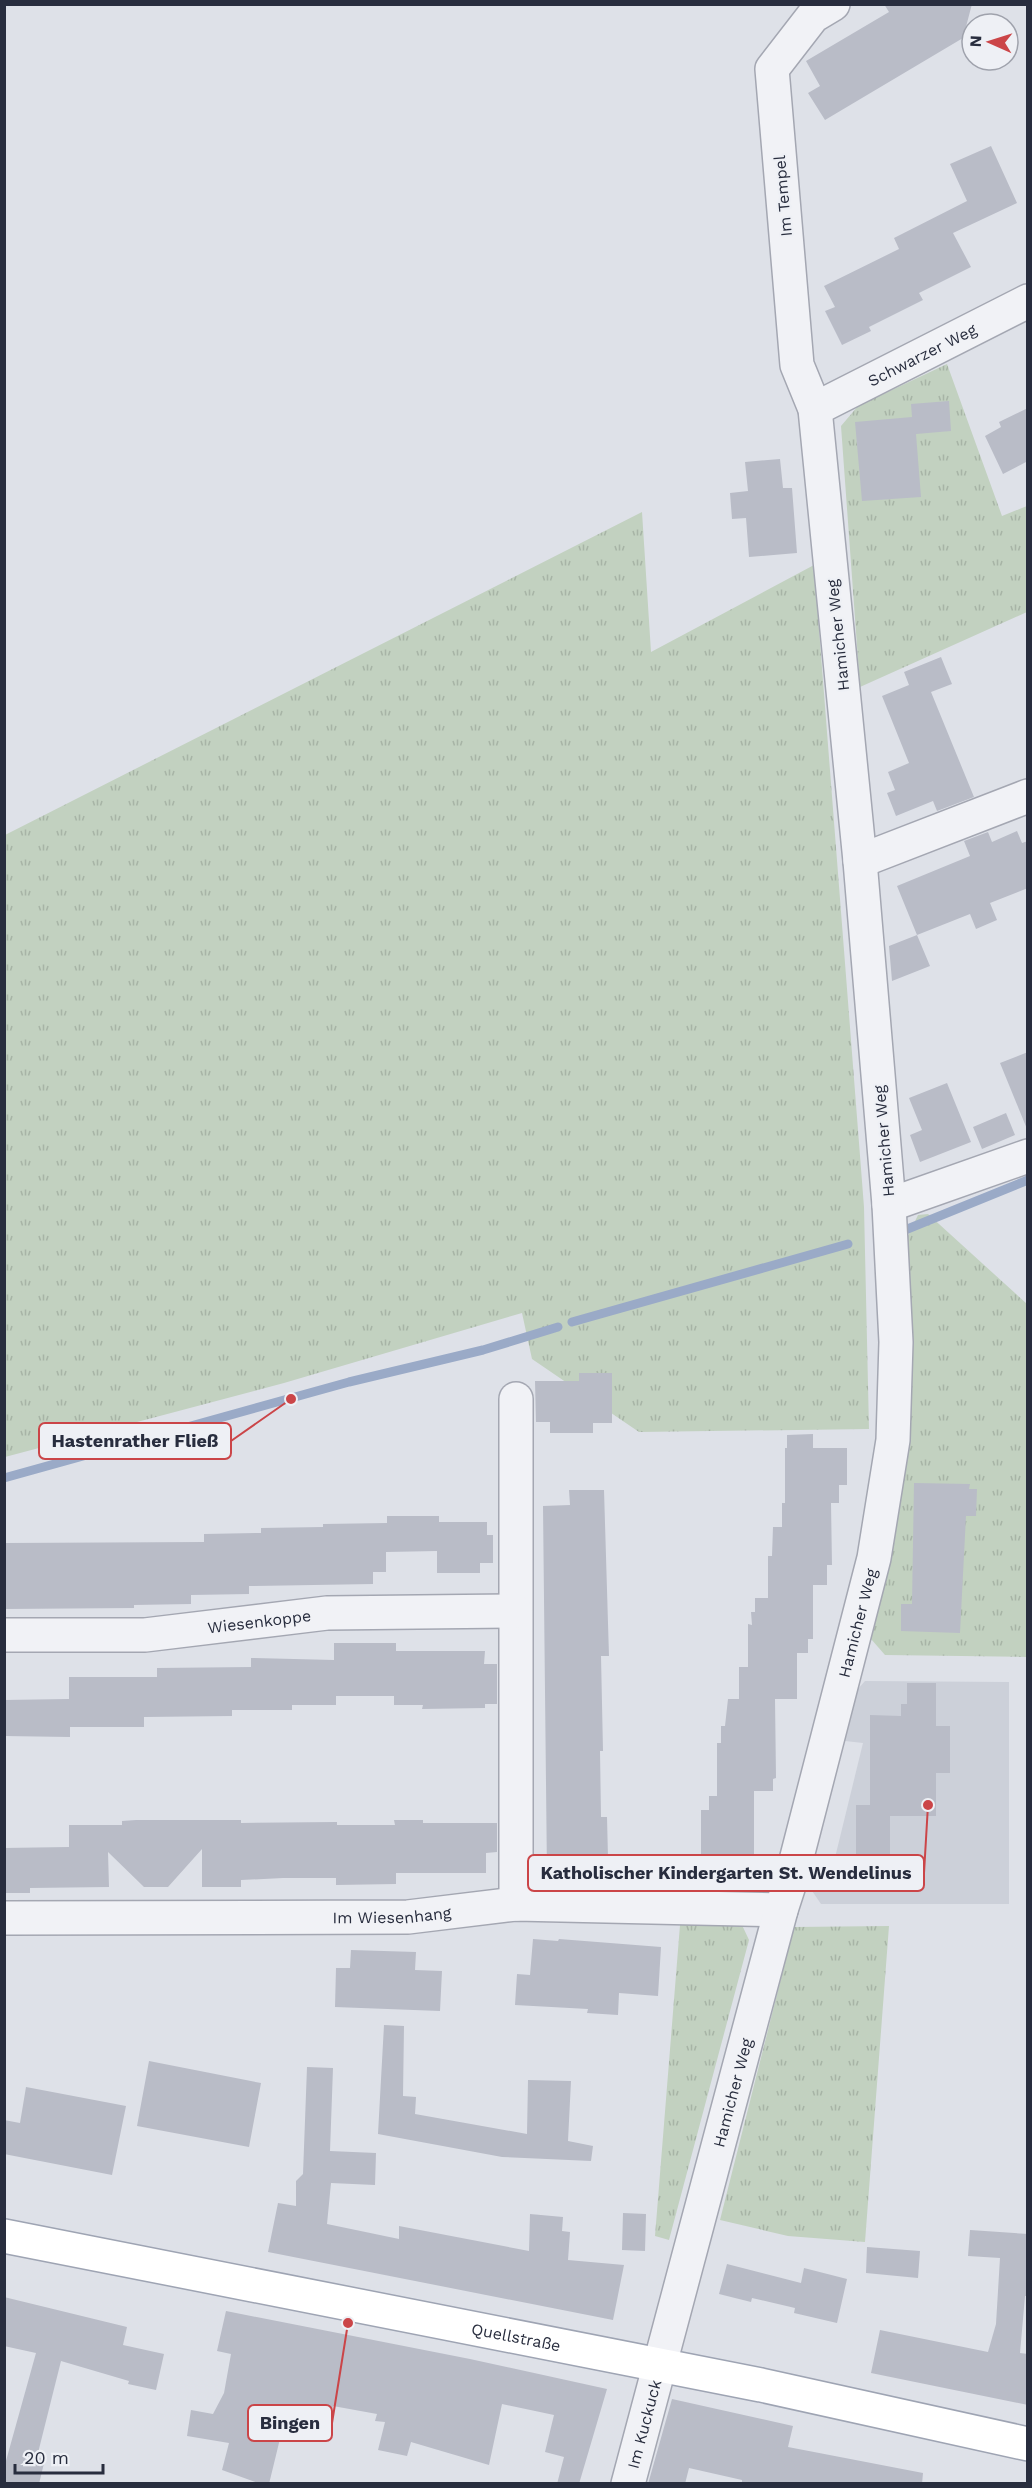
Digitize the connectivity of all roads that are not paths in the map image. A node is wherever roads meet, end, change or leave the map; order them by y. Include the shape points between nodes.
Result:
1 (833, 4) edge
2 (1028, 301) edge
3 (815, 410) junction
4 (1028, 796) edge
5 (860, 861) junction
6 (1028, 1156) edge
7 (889, 1205) junction
8 (516, 1399) dead end
9 (515, 1611) junction
10 (4, 1635) edge
11 (516, 1904) junction
12 (781, 1910) junction
13 (4, 1918) edge
14 (4, 2236) edge
15 (658, 2365) junction
16 (1028, 2444) edge
17 (628, 2484) edge

1 - 3 street, Im Tempel via 813,16 772,69 797,365
2 - 3 street, Schwarzer Weg
3 - 5 street, Hamicher Weg
4 - 5 street
5 - 7 street, Hamicher Weg
6 - 7 street
7 - 12 street, Hamicher Weg via 896,1342 893,1440 874,1558
8 - 9 street
9 - 10 street, Wiesenkoppe via 327,1613 145,1635
9 - 11 street
11 - 12 street, Im Wiesenhang
11 - 13 street, Im Wiesenhang via 408,1917
12 - 15 street, Hamicher Weg
14 - 15 main road, Quellstraße
15 - 16 main road, Quellstraße
15 - 17 street, Im Kuckuck

